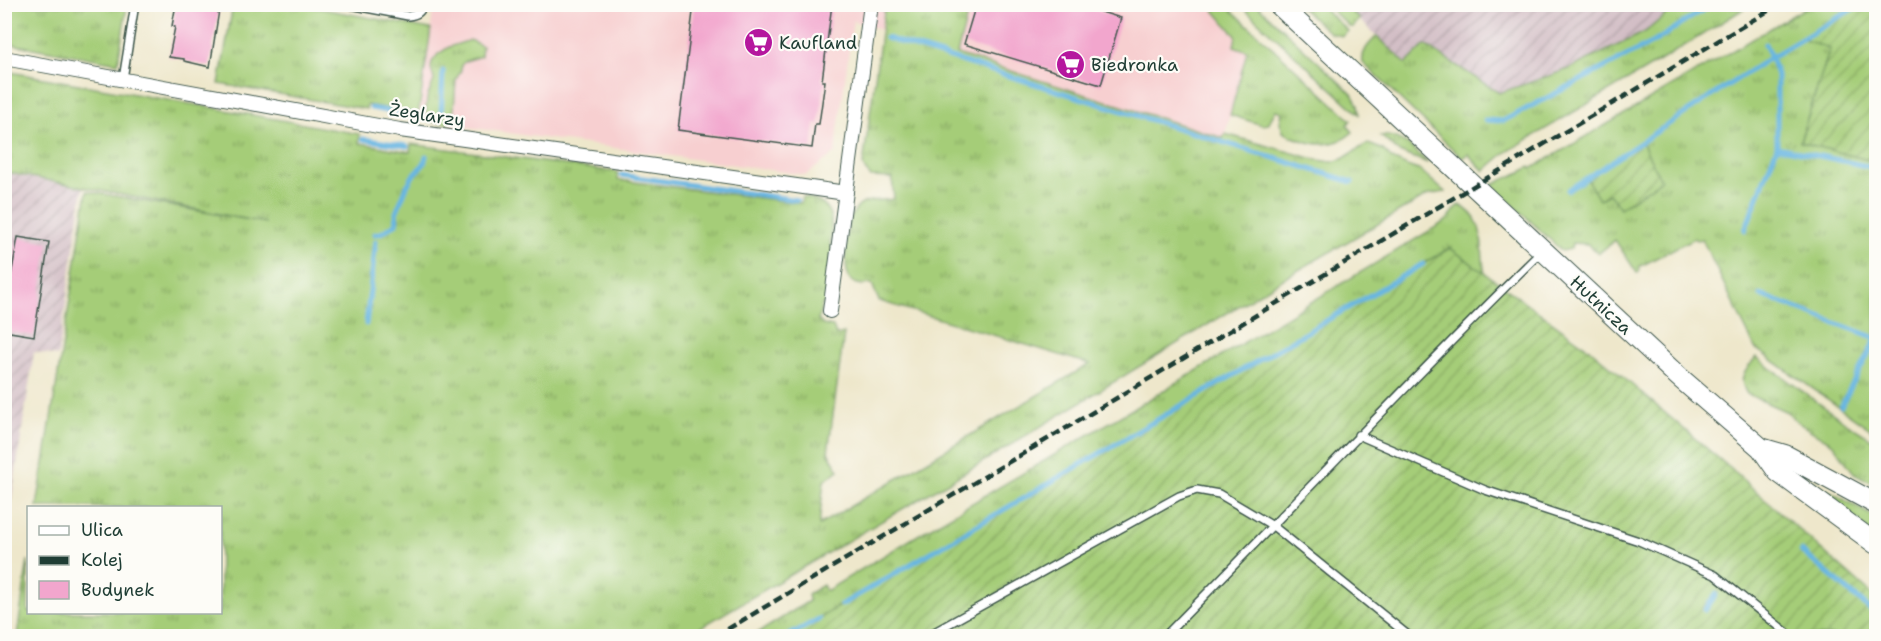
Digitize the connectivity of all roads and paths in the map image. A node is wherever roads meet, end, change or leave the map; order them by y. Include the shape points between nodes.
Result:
1 (135, 4) edge
2 (345, 4) edge
3 (424, 4) edge
4 (871, 4) edge
5 (1278, 4) edge
6 (4, 58) edge
7 (123, 80) junction
8 (846, 193) junction
9 (1543, 250) junction
10 (830, 311) dead end
11 (1358, 435) junction
12 (1761, 448) junction
13 (1876, 504) edge
14 (1273, 526) junction
15 (1876, 544) edge
16 (927, 636) edge
17 (1165, 636) edge
18 (1409, 636) edge
19 (1791, 636) edge

1 - 7 lane
2 - 3 lane via 408,16 416,15
4 - 8 street
5 - 9 main road, Hutnicza
6 - 7 street, Żeglarzy
7 - 8 street, Żeglarzy via 400,130
8 - 10 street
9 - 11 lane
9 - 12 main road, Hutnicza
11 - 14 lane
11 - 19 lane via 1485,490 1639,542 1714,575
12 - 13 main road, Hutnicza via 1785,455
12 - 15 main road, Hutnicza via 1778,472
14 - 16 lane via 1219,494 1197,490 1179,496
14 - 17 lane
14 - 18 lane

